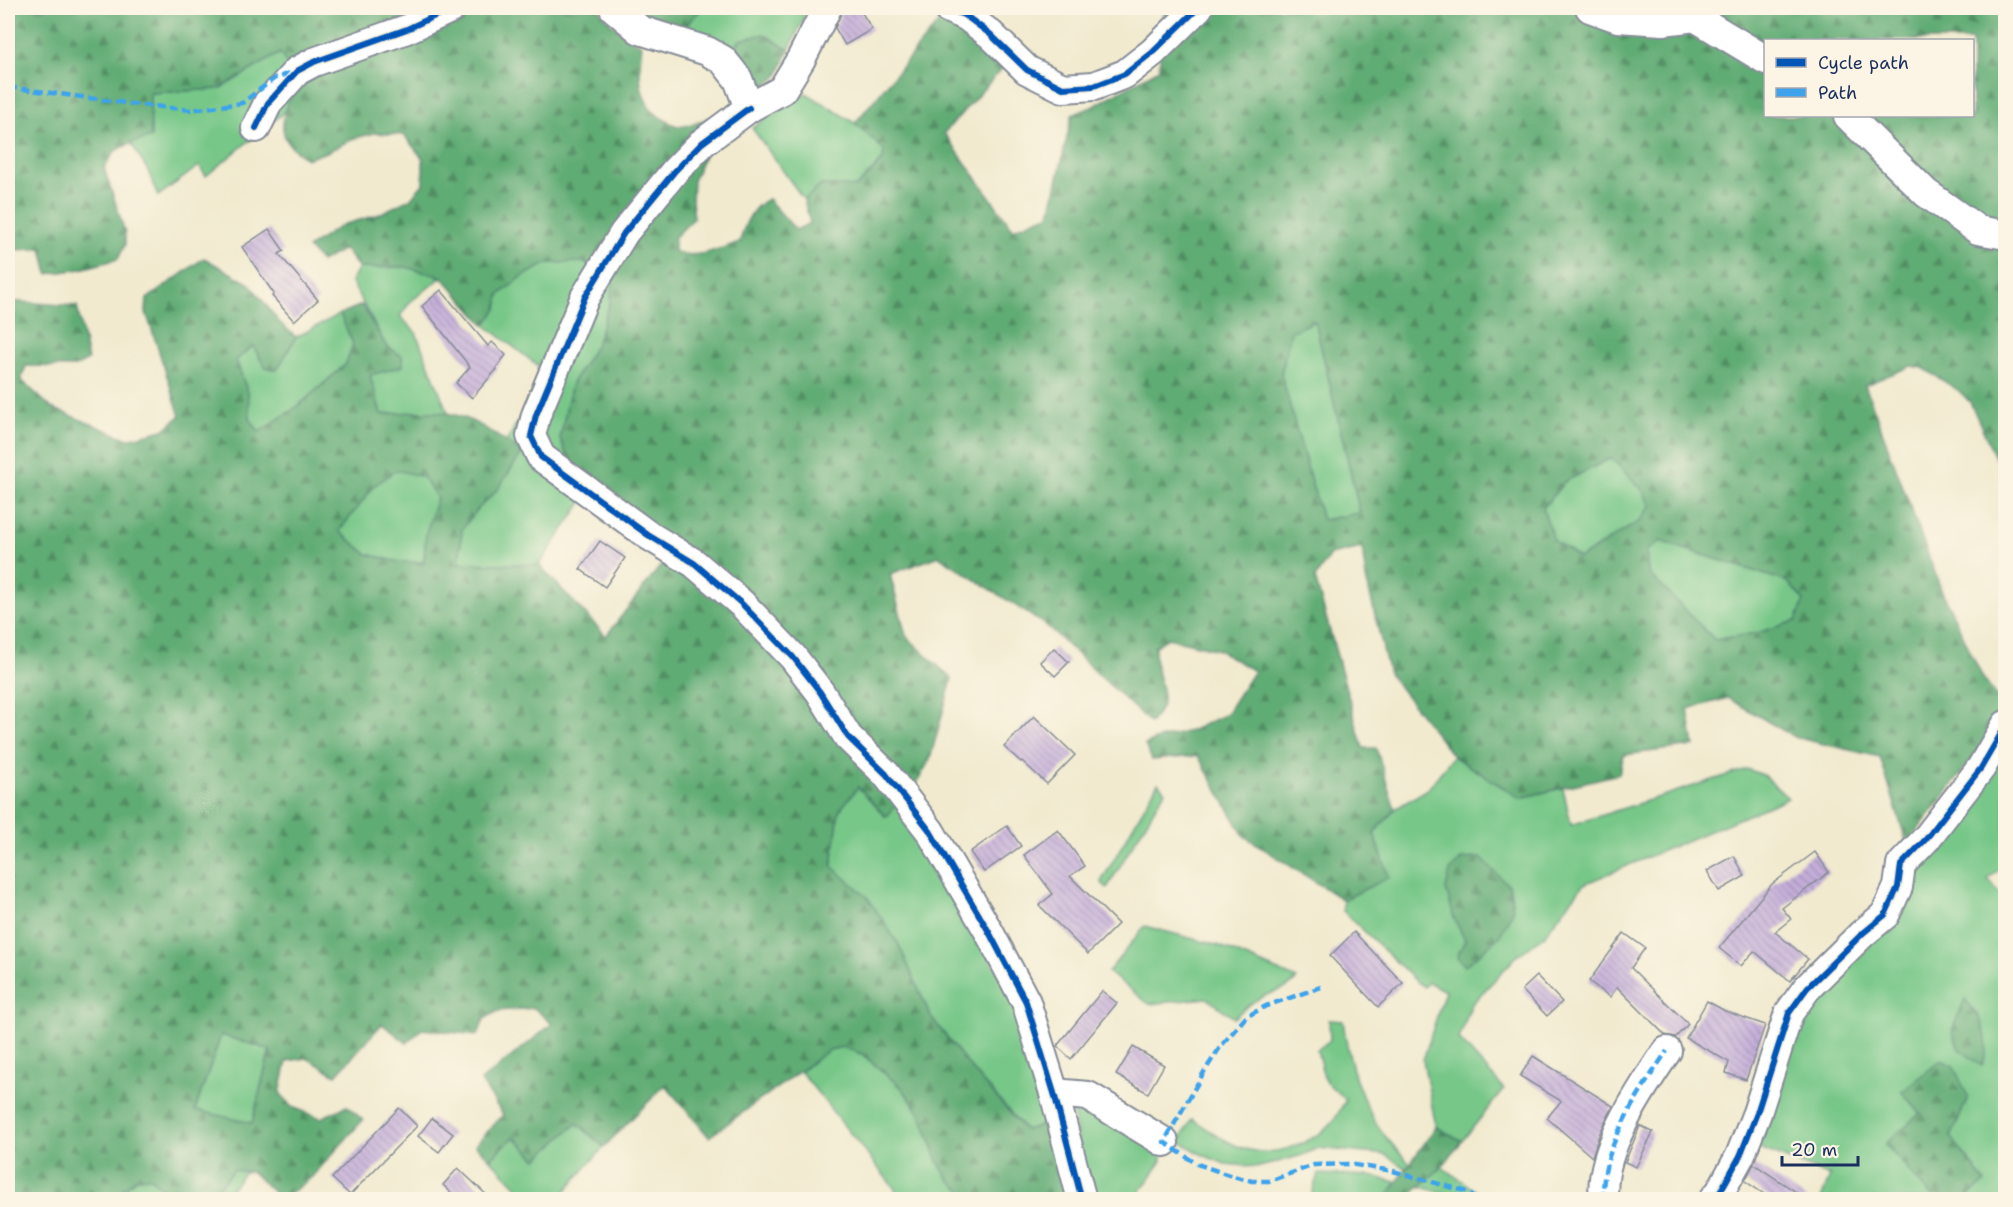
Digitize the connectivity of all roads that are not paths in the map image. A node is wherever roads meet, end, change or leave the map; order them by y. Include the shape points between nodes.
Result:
1 (453, 8) edge
2 (614, 8) edge
3 (827, 8) edge
4 (947, 8) edge
5 (1198, 8) edge
6 (1590, 8) edge
7 (1764, 59) edge
8 (749, 108) junction
9 (1849, 117) edge
10 (256, 128) dead end
11 (2006, 235) edge
12 (2006, 725) edge
13 (1667, 1051) dead end
14 (1054, 1093) junction
15 (1164, 1142) dead end
16 (1082, 1200) edge
17 (1604, 1200) edge
18 (1713, 1200) edge

1 - 10 street via 297,71 268,103
2 - 8 street via 640,30 707,51 723,60 738,79
3 - 8 street via 782,90
4 - 5 street via 990,34 1027,70 1063,88 1094,86 1125,74
6 - 7 street via 1618,18 1663,21 1695,17
8 - 14 street via 702,143 624,233 585,297 531,436 541,457 648,535 694,563 742,604 793,657 848,737 886,774 930,831 1026,1002
9 - 11 street via 1926,193 1978,230
12 - 18 street via 1982,768 1926,840 1901,865 1898,887 1885,915 1807,988 1789,1013 1740,1156
13 - 17 street via 1640,1091 1611,1149
14 - 15 street via 1088,1096
14 - 16 street

